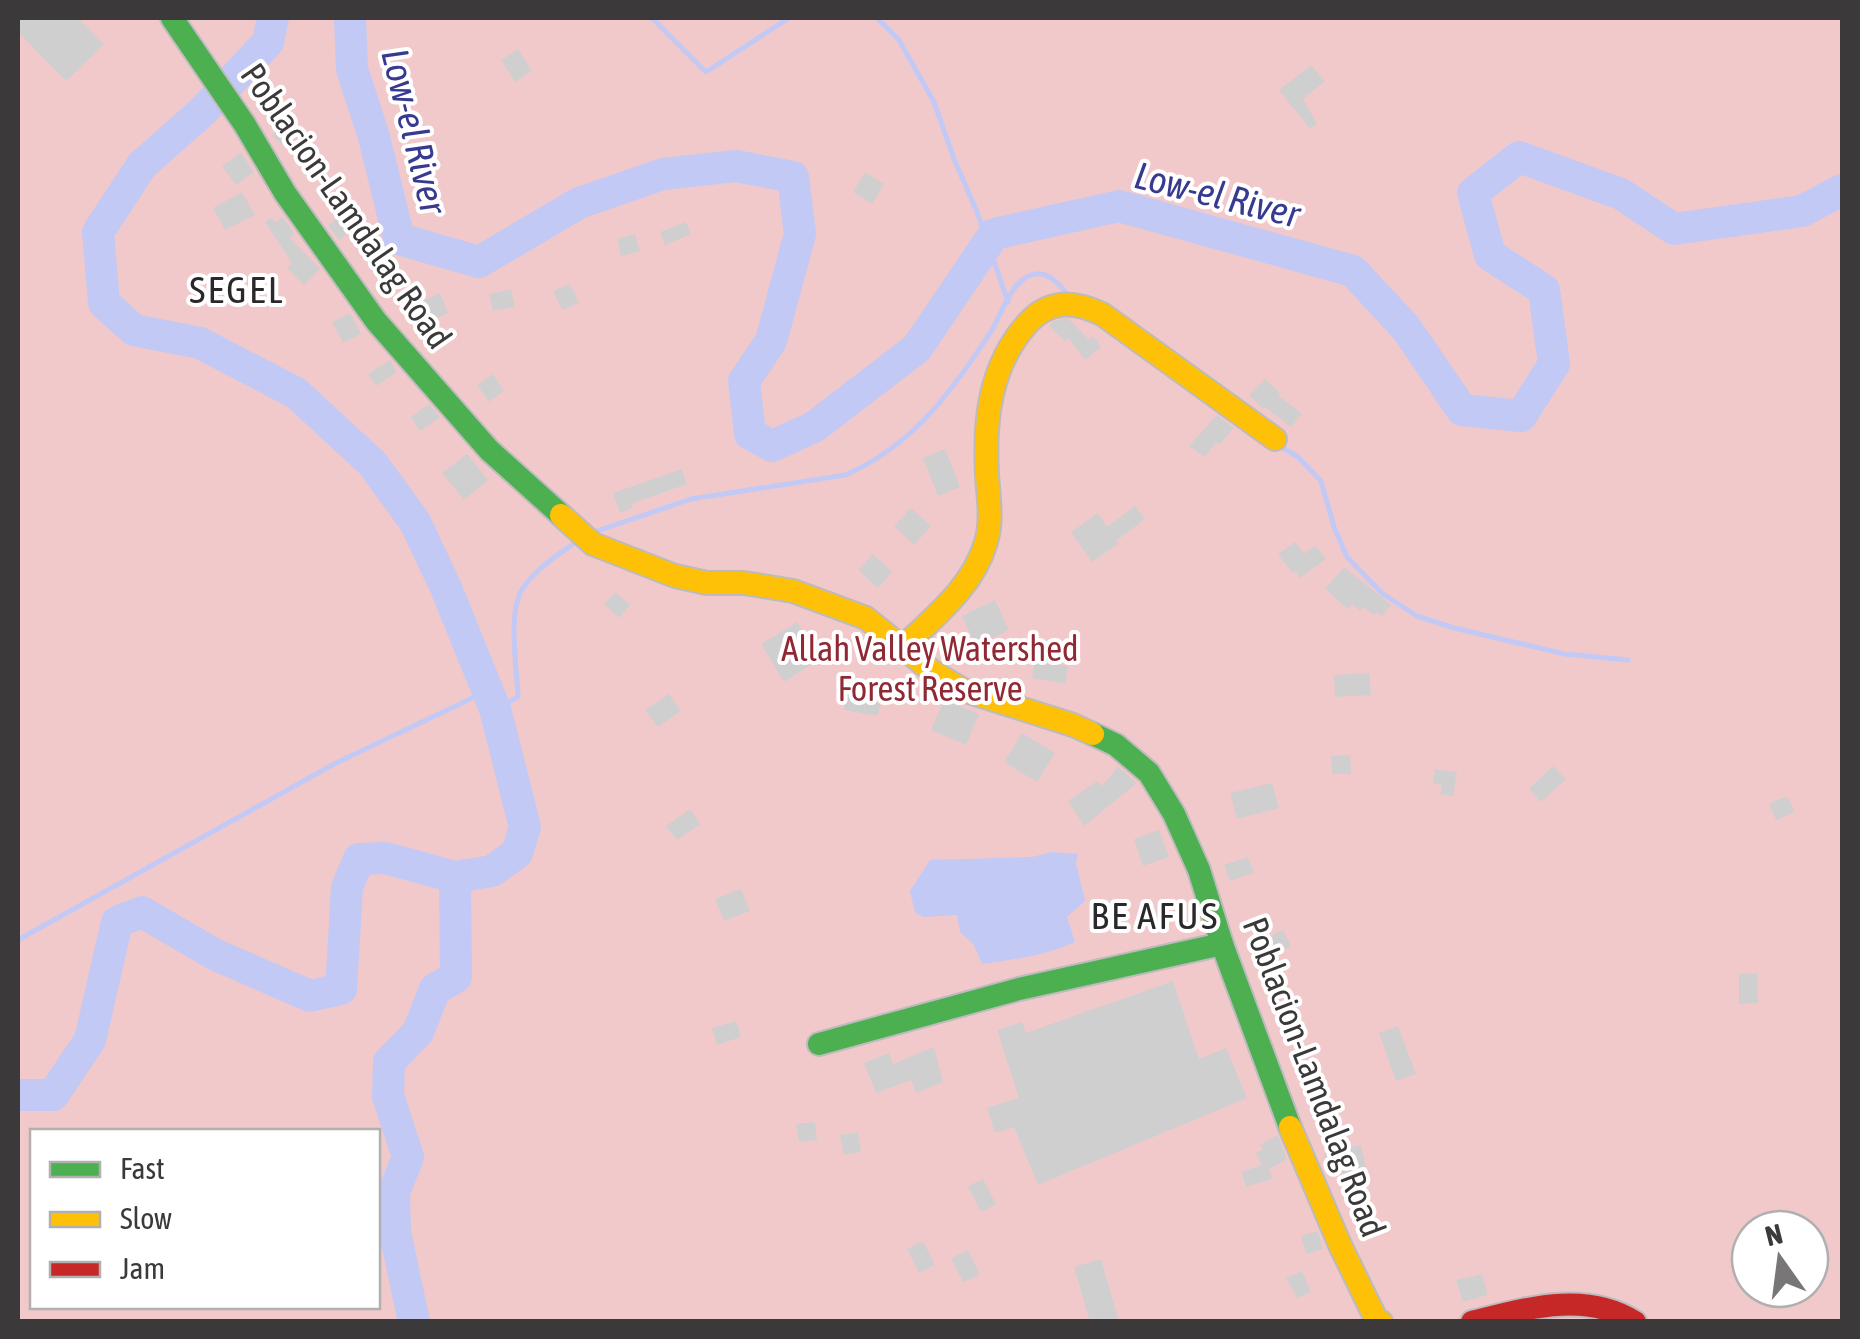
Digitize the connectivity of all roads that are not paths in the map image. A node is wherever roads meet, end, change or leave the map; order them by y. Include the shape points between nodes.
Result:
1 (172, 18) edge
2 (1275, 439) dead end
3 (902, 648) junction
4 (1222, 944) junction
5 (820, 1044) dead end
6 (1381, 1322) edge
7 (1472, 1322) edge
8 (1635, 1322) edge

1 - 3 main road, Poblacion-Lamdalag Road via 376,322 489,450 592,544 675,576 793,592 866,618
2 - 3 main road via 1113,320 1088,306 1050,305 1018,334 992,384 984,440 991,521 985,547 956,595
3 - 4 main road, Poblacion-Lamdalag Road via 963,690 1116,745 1149,773 1199,870
4 - 5 main road via 1016,989
4 - 6 main road, Poblacion-Lamdalag Road via 1286,1117
7 - 8 main road via 1574,1304 1613,1309

